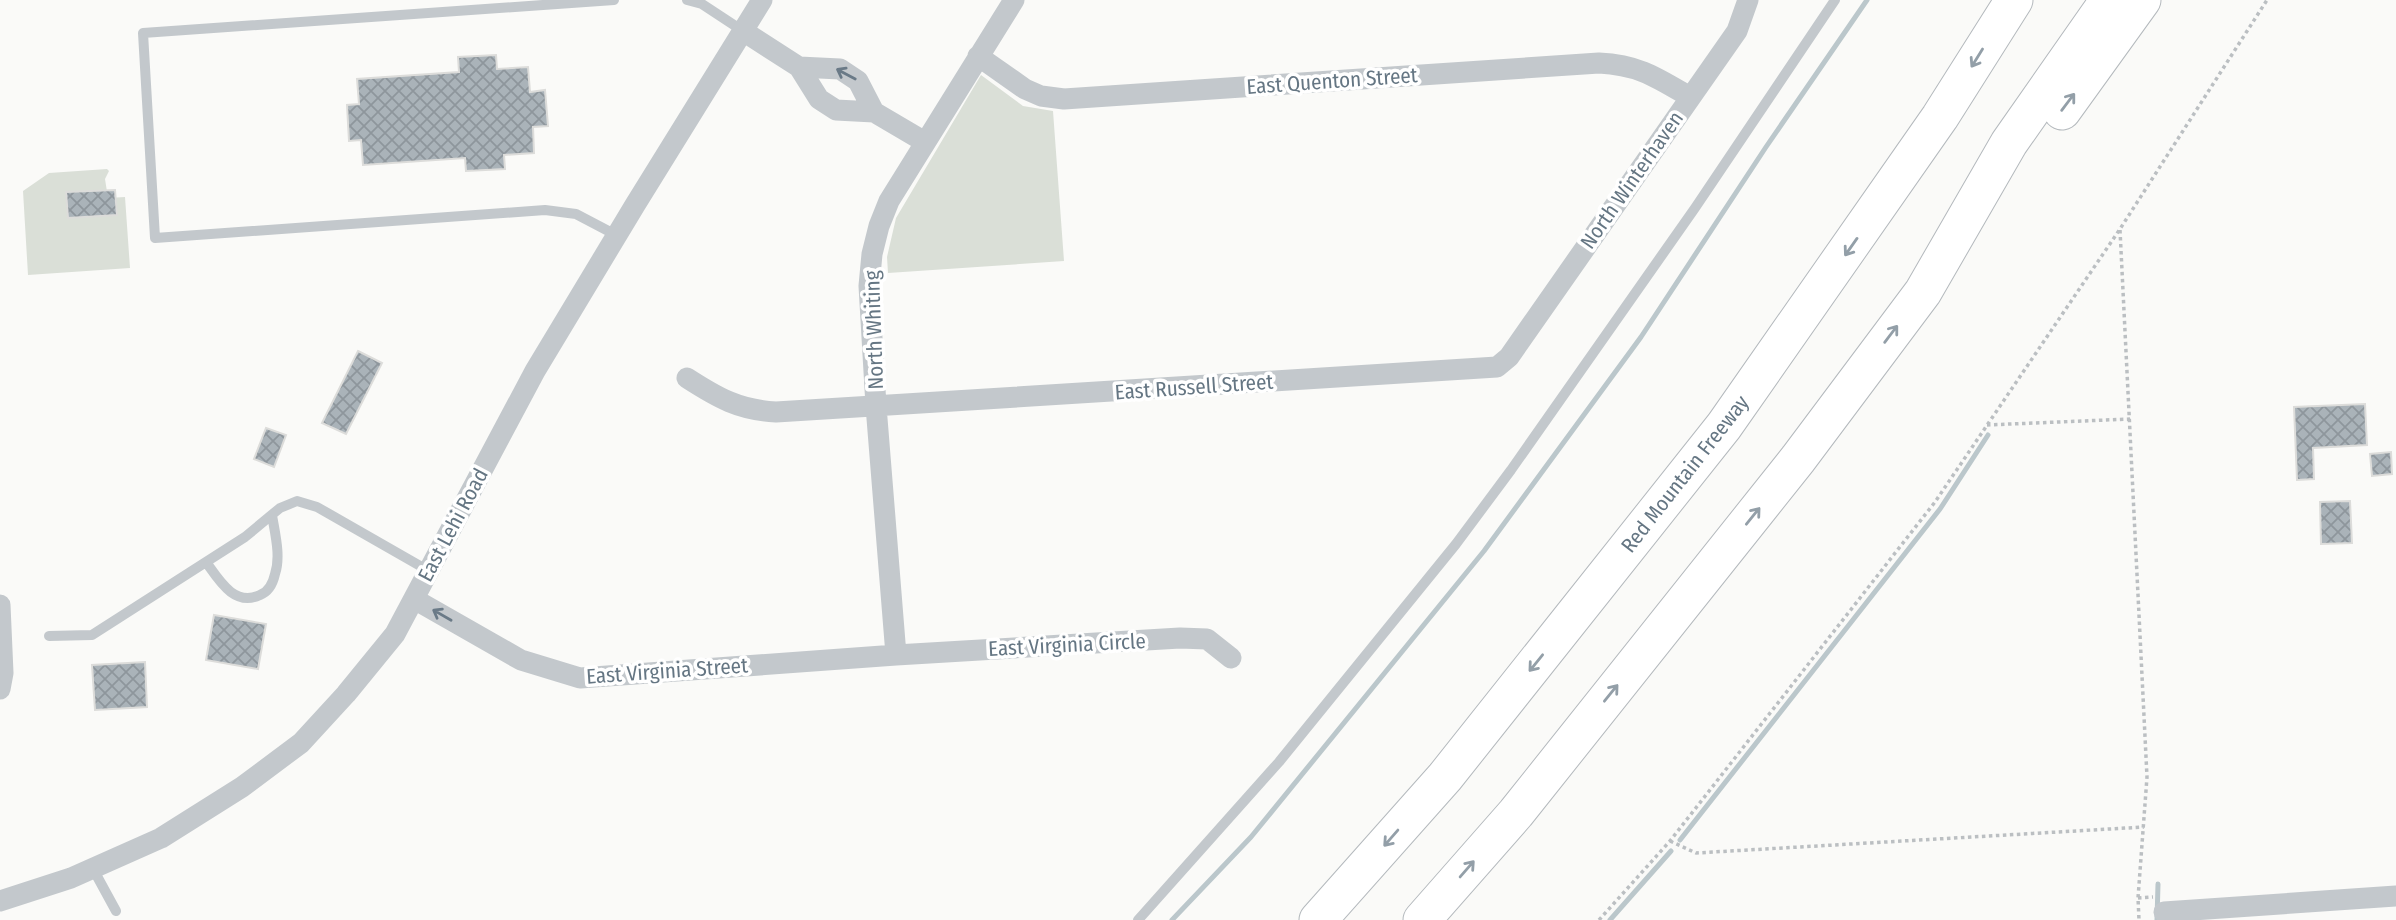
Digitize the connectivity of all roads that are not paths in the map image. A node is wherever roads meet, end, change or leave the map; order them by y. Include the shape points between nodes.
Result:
1 (614, 0) edge
2 (687, 0) edge
3 (762, 0) edge
4 (1014, 0) edge
5 (1748, 0) edge
6 (1835, 0) edge
7 (2014, 0) edge
8 (2109, 0) edge
9 (2143, 0) edge
10 (743, 31) junction
11 (978, 56) junction
12 (799, 67) junction
13 (1690, 97) junction
14 (874, 111) junction
15 (925, 142) junction
16 (616, 235) junction
17 (1923, 292) junction
18 (1509, 358) joint
19 (687, 378) dead end
20 (876, 406) junction
21 (272, 515) junction
22 (206, 562) junction
23 (429, 571) junction
24 (414, 599) junction
25 (0, 605) edge
26 (49, 636) dead end
27 (896, 656) junction
28 (1231, 658) dead end
29 (0, 689) edge
30 (92, 867) junction
31 (2396, 896) edge
32 (0, 901) edge
33 (2158, 904) road end
34 (116, 911) dead end
35 (1138, 920) edge
36 (1318, 920) edge
37 (1422, 920) edge

1 - 16 lane via 143,33 155,238 545,210 576,214
2 - 10 lane via 702,4
3 - 10 street, East Lehi Road
4 - 11 street, North Whiting
5 - 13 street, North Winterhaven via 1737,31
6 - 35 lane via 1695,208 1457,544 1279,762
7 -> 36 highway, Red Mountain Freeway via 1940,117 1724,426 1445,777
8 - 17 highway via 2009,143
17 -> 9 highway
10 - 12 street
10 - 16 street, East Lehi Road
11 - 13 street, East Quenton Street via 1025,89 1064,99 1599,63 1652,74
11 - 15 street, North Whiting
12 - 14 street via 819,99 836,110
14 -> 12 street via 858,81 840,69
13 - 18 street, North Winterhaven
14 - 15 street
15 - 20 street, North Whiting via 889,201 872,254 869,286
16 - 23 street, East Lehi Road via 535,371
37 -> 17 highway via 1516,813 1781,481
18 - 20 street, East Russell Street via 1497,367 1476,369
19 - 20 street, East Russell Street via 720,400 754,411
20 - 27 street, North Whiting
21 - 22 lane
21 - 22 lane via 276,573 264,594 239,598
21 - 23 lane via 297,501 317,507
22 - 26 lane via 92,635
23 - 24 street, East Lehi Road
27 -> 24 street, East Virginia Street via 580,678 521,660
24 - 30 street, East Lehi Road via 395,634 301,743 161,838
25 - 29 street via 4,673
27 - 28 street, East Virginia Circle via 1181,638 1207,639
30 - 32 street, East Lehi Road
30 - 34 lane
31 - 33 street

